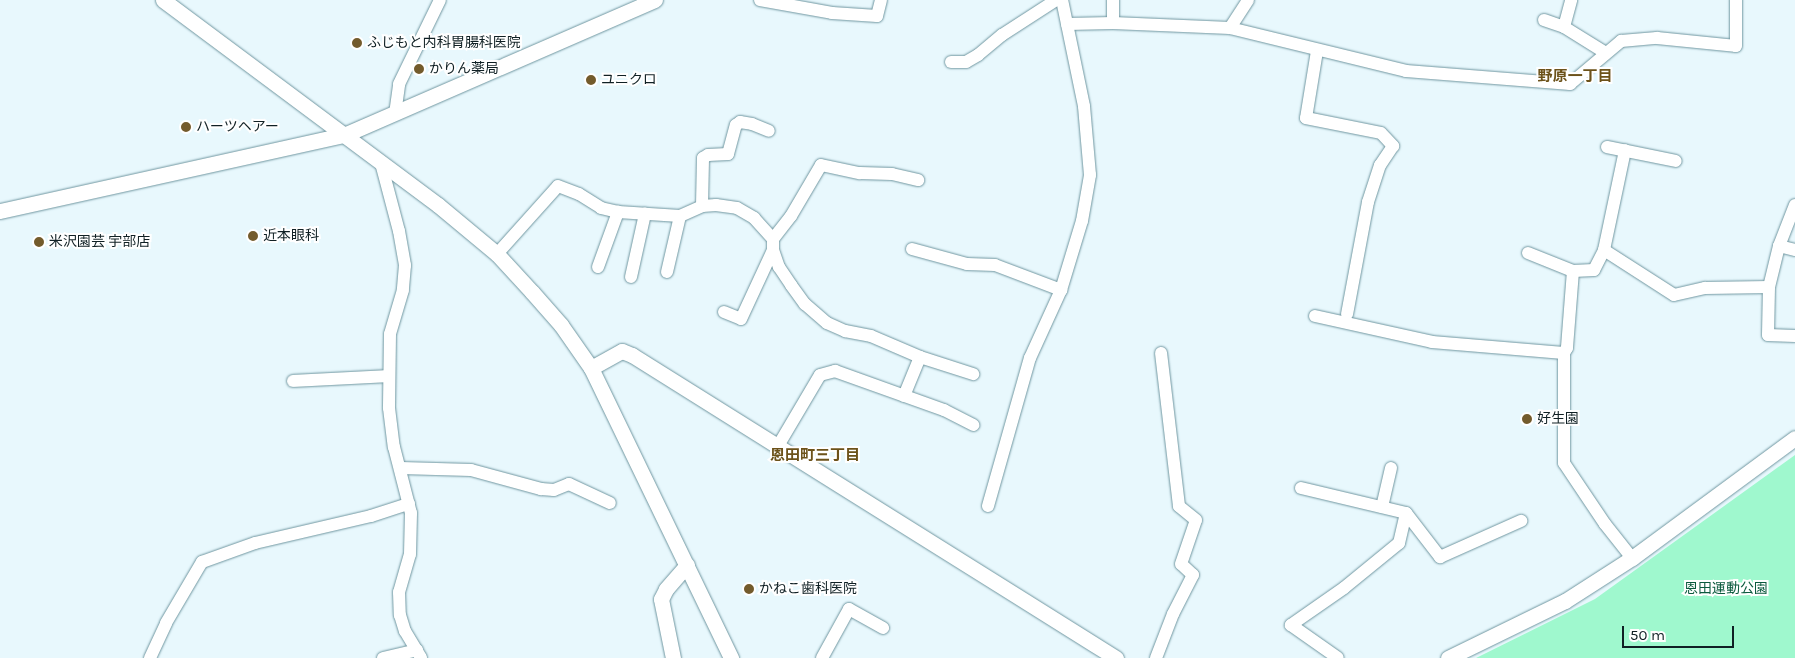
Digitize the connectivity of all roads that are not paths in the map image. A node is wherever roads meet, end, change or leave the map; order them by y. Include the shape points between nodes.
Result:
1 (163, 0) edge
2 (440, 0) edge
3 (655, 0) edge
4 (760, 0) edge
5 (881, 0) edge
6 (1056, 0) edge
7 (1062, 0) edge
8 (1112, 0) edge
9 (1248, 0) edge
10 (1571, 0) edge
11 (1736, 0) edge
12 (780, 2) edge
13 (1544, 20) dead end
14 (1113, 23) junction
15 (1068, 24) junction
16 (1564, 27) junction
17 (1230, 28) junction
18 (1318, 50) junction
19 (1606, 53) junction
20 (951, 62) dead end
21 (395, 114) junction
22 (770, 131) dead end
23 (344, 135) junction
24 (1607, 147) dead end
25 (1624, 150) junction
26 (1676, 161) dead end
27 (381, 163) junction
28 (918, 180) dead end
29 (1795, 205) edge
30 (702, 206) junction
31 (0, 211) edge
32 (618, 212) junction
33 (645, 214) junction
34 (680, 216) junction
35 (773, 245) junction
36 (1779, 246) junction
37 (912, 249) dead end
38 (1604, 250) junction
39 (1795, 250) edge
40 (1528, 253) dead end
41 (497, 254) junction
42 (598, 266) dead end
43 (1573, 271) junction
44 (667, 272) dead end
45 (631, 277) dead end
46 (1769, 287) junction
47 (1061, 290) junction
48 (724, 312) dead end
49 (1348, 314) dead end
50 (1315, 316) dead end
51 (1795, 336) edge
52 (1161, 353) dead end
53 (1564, 353) junction
54 (920, 357) junction
55 (591, 368) junction
56 (973, 374) dead end
57 (389, 376) junction
58 (293, 381) dead end
59 (904, 396) junction
60 (973, 425) dead end
61 (1795, 438) edge
62 (778, 446) junction
63 (401, 468) junction
64 (1391, 468) dead end
65 (1301, 488) dead end
66 (610, 503) dead end
67 (409, 504) junction
68 (988, 506) dead end
69 (1382, 507) junction
70 (1406, 513) junction
71 (1521, 521) dead end
72 (1632, 558) junction
73 (687, 565) junction
74 (883, 628) dead end
75 (419, 654) edge
76 (150, 658) edge
77 (383, 658) edge
78 (673, 658) edge
79 (731, 658) edge
80 (822, 658) edge
81 (1116, 658) edge
82 (1156, 658) edge
83 (1338, 658) edge
84 (1448, 658) edge

1 - 23 street
2 - 21 street via 399,84
3 - 21 street
4 - 12 street
5 - 12 street via 876,16 832,13
6 - 20 street via 1002,35 978,55 966,62
7 - 15 street
8 - 14 street
9 - 17 street
10 - 16 street
11 - 19 street via 1736,46 1656,38 1621,41
13 - 16 street
14 - 15 street
14 - 17 street
15 - 47 street via 1084,106 1090,175 1082,221
16 - 19 street
17 - 18 street
18 - 19 street via 1406,71 1570,84
18 - 49 street via 1306,118 1381,133 1393,146 1380,165 1368,202
21 - 23 street
22 - 30 street via 740,122 736,125 728,154 703,158
23 - 27 street
23 - 31 street
24 - 25 street
25 - 26 street
25 - 38 street
27 - 41 street
27 - 57 street via 405,265 403,290 390,334
28 - 35 street via 821,165
29 - 36 street
30 - 34 street
30 - 35 street via 737,208 754,218
32 - 33 street
32 - 41 street via 601,208 558,186
32 - 42 street
33 - 34 street
33 - 45 street
34 - 44 street
35 - 48 street via 741,319
35 - 54 street via 779,267 790,285 805,304 827,323 845,331 871,336
36 - 39 street
36 - 46 street
37 - 47 street via 967,264 995,265
38 - 43 street via 1594,270
38 - 46 street via 1674,294 1705,288
40 - 43 street
41 - 55 street via 561,325
43 - 53 street
46 - 51 street via 1768,336
47 - 68 street via 1030,358
50 - 53 street via 1432,342
52 - 82 street via 1179,506 1196,520 1181,564 1193,575
53 - 72 street via 1564,463
54 - 56 street
54 - 59 street
55 - 62 street via 612,355 622,351 627,353
55 - 73 street
57 - 58 street
57 - 63 street via 390,429
59 - 60 street via 944,410
59 - 62 street via 835,371 820,375
61 - 72 street
62 - 81 street
63 - 66 street via 471,470 541,489 554,490 569,484
63 - 67 street
64 - 69 street
65 - 69 street
67 - 75 street via 410,554 400,592 400,615
67 - 76 street via 255,543 202,562 166,623
69 - 70 street
70 - 71 street via 1440,557
70 - 83 street via 1399,543 1344,588 1291,625
72 - 84 street via 1565,601
73 - 78 street via 661,599
73 - 79 street
74 - 80 street via 849,609
75 - 77 street

